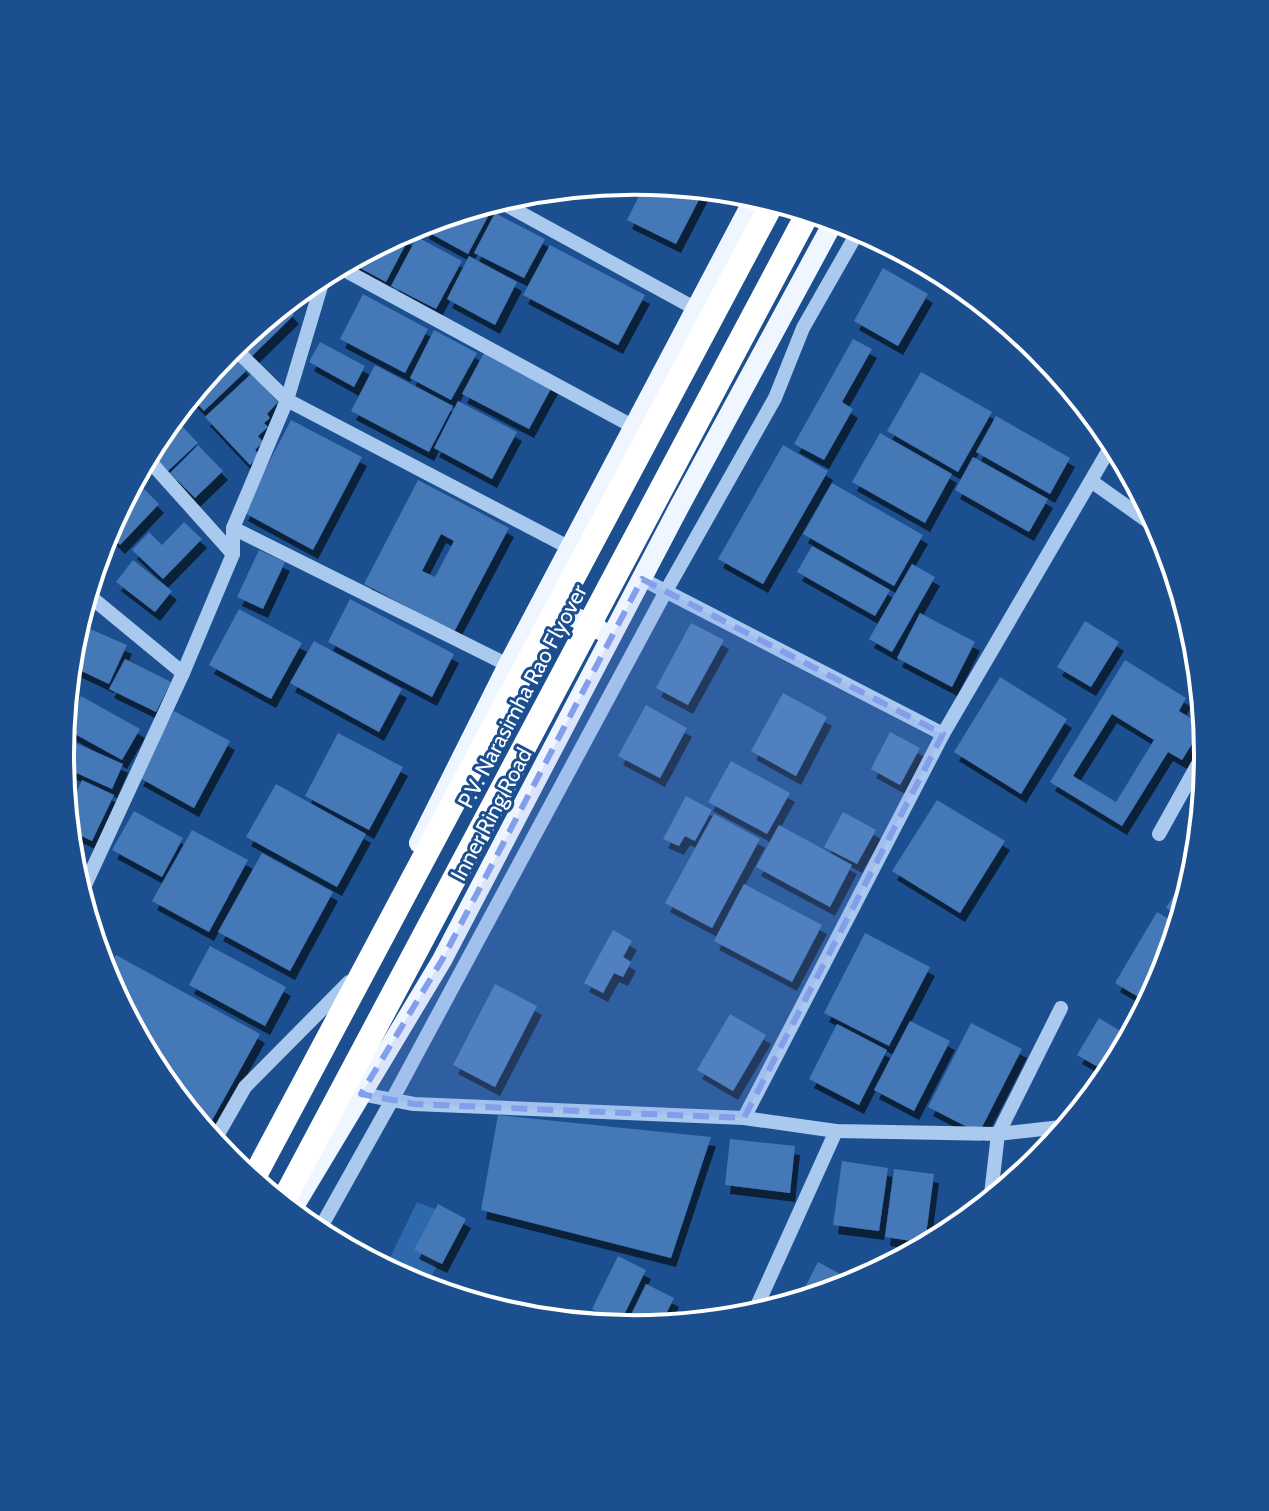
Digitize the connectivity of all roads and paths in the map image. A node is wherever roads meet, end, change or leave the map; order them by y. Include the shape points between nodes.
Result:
1 (750, 207) edge
2 (513, 209) edge
3 (768, 211) edge
4 (803, 221) edge
5 (829, 230) edge
6 (853, 240) edge
7 (349, 273) edge
8 (319, 292) edge
9 (696, 309) junction
10 (242, 356) edge
11 (287, 400) junction
12 (634, 427) junction
13 (1107, 453) edge
14 (154, 466) edge
15 (1091, 481) junction
16 (1141, 516) edge
17 (233, 528) junction
18 (570, 548) junction
19 (233, 554) junction
20 (642, 579) junction
21 (666, 591) junction
22 (96, 601) edge
23 (543, 601) junction
24 (612, 635) junction
25 (508, 665) junction
26 (183, 673) junction
27 (943, 734) junction
28 (1195, 770) edge
29 (1159, 834) dead end
30 (88, 879) edge
31 (349, 982) junction
32 (1061, 1008) dead end
33 (361, 1094) junction
34 (392, 1100) junction
35 (744, 1118) junction
36 (1053, 1128) edge
37 (836, 1131) junction
38 (219, 1132) edge
39 (998, 1134) junction
40 (253, 1166) edge
41 (258, 1170) edge
42 (992, 1187) edge
43 (286, 1195) edge
44 (296, 1202) edge
45 (324, 1222) edge
46 (759, 1302) edge

1 - 9 main road
2 - 9 street
3 - 41 highway, P.V. Narasimha Rao Flyover, bridge
4 - 43 highway, P.V. Narasimha Rao Flyover, bridge
5 - 20 main road, Inner Ring Road
6 - 21 street via 803,328 775,398
7 - 12 street
8 - 11 street
9 - 12 main road
10 - 11 street
11 - 17 street
11 - 18 street
12 - 18 main road
13 - 15 street
14 - 19 street
15 - 16 street
15 - 27 street
17 - 19 street
17 - 25 street
18 - 23 main road
19 - 26 street
20 - 21 street
20 - 24 main road, Inner Ring Road
21 - 27 street
21 - 34 street
22 - 26 street
23 - 24 main road
23 - 25 main road
24 - 33 main road, Inner Ring Road via 442,960
25 - 31 main road
26 - 30 street
27 - 35 street
28 - 29 street
31 - 38 street via 245,1087
31 - 40 main road
32 - 39 street
33 - 34 street
33 - 44 main road, Inner Ring Road
34 - 35 street
34 - 45 street
35 - 37 street
36 - 39 street
37 - 39 street
37 - 46 street
39 - 42 street

